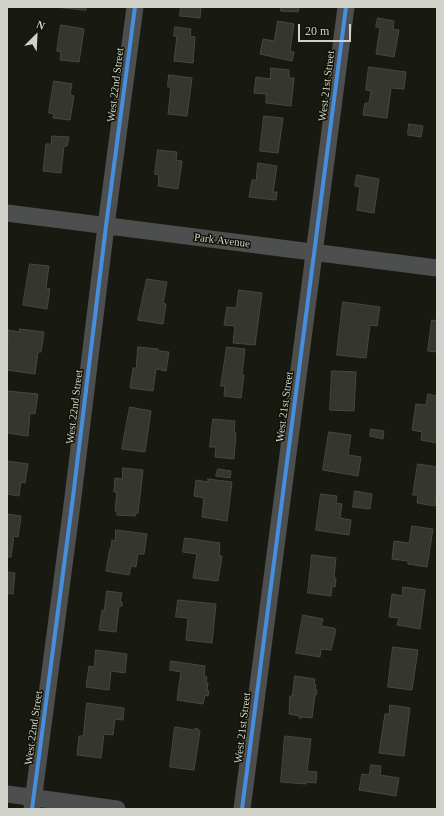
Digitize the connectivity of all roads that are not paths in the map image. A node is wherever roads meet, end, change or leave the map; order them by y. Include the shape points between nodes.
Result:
1 (135, 7) edge
2 (346, 7) edge
3 (7, 212) edge
4 (106, 226) junction
5 (315, 253) junction
6 (437, 268) edge
7 (7, 794) edge
8 (33, 803) edge
9 (117, 809) edge
10 (242, 809) edge

1 - 4 street, West 22nd Street
2 - 5 street, West 21st Street
3 - 4 street, Park Avenue
4 - 5 street, Park Avenue
4 - 8 street, West 22nd Street
5 - 6 street, Park Avenue
5 - 10 street, West 21st Street
7 - 8 street
8 - 9 street

